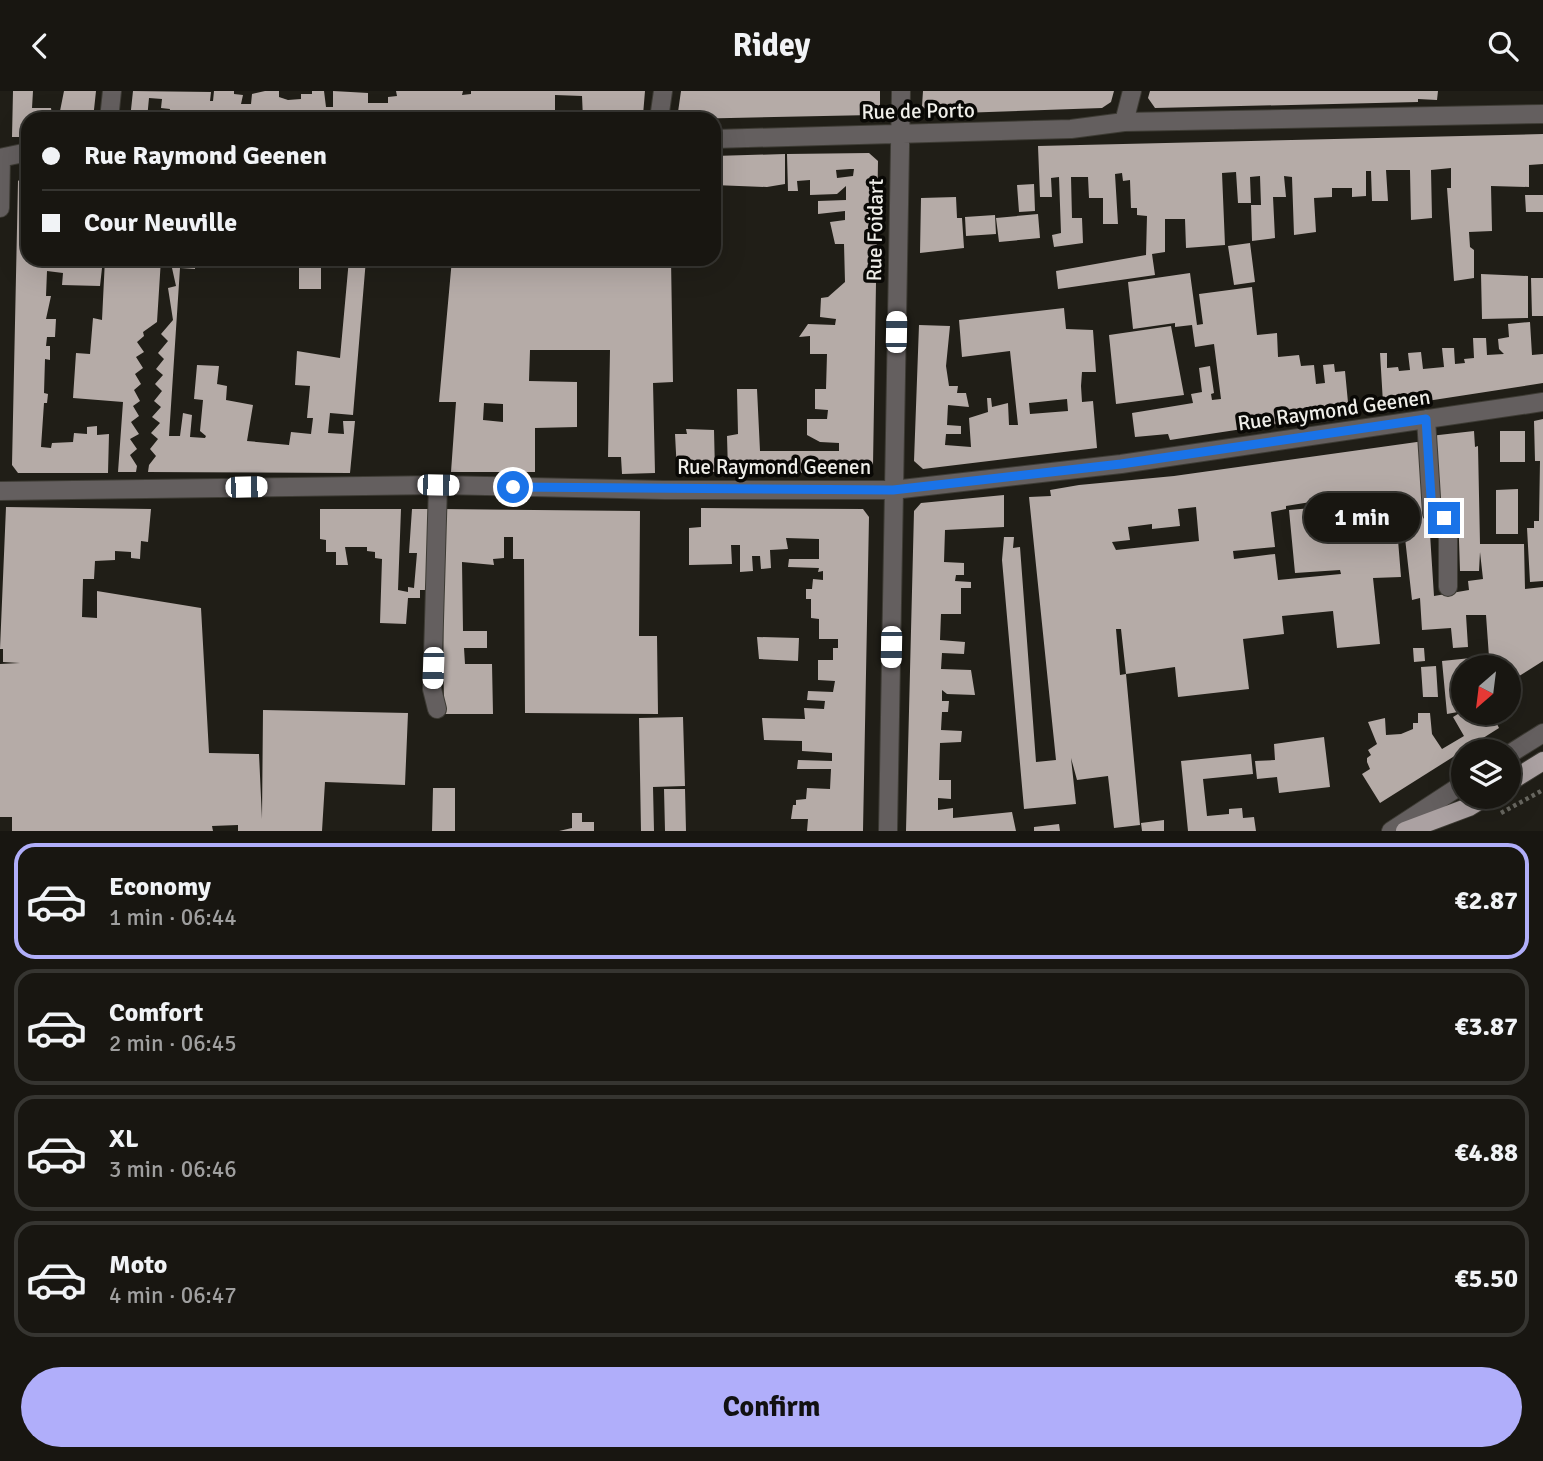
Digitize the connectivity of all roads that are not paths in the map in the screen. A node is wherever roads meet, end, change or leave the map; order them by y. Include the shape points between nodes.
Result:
1 (112, 91) edge
2 (663, 91) edge
3 (901, 91) edge
4 (1132, 91) edge
5 (110, 112) edge
6 (660, 112) edge
7 (1543, 114) edge
8 (1124, 122) junction
9 (900, 134) junction
10 (721, 139) edge
11 (21, 154) edge
12 (0, 158) edge
13 (0, 208) edge
14 (1543, 402) edge
15 (1426, 419) junction
16 (438, 485) junction
17 (893, 490) junction
18 (0, 491) edge
19 (1448, 587) dead end
20 (437, 709) dead end
21 (1543, 733) edge
22 (1521, 747) edge
23 (1543, 761) edge
24 (1521, 775) edge
25 (1451, 792) edge
26 (1464, 809) edge
27 (888, 831) edge
28 (1391, 831) edge
29 (1405, 831) edge

1 - 5 street
2 - 6 street
3 - 9 street, Rue Foidart
4 - 8 street
7 - 8 street, Rue de Porto
8 - 9 street, Rue de Porto via 1071,129
9 - 10 street, Rue de Porto
9 - 17 street, Rue Foidart
11 - 12 street
12 - 13 street
14 - 15 street, Rue Raymond Geenen
15 - 17 street, Rue Raymond Geenen via 1121,464
15 - 19 street via 1432,513 1448,522
16 - 17 street, Rue Raymond Geenen
16 - 18 street, Rue Raymond Geenen
16 - 20 street via 432,689
17 - 27 street, Rue Foidart
21 - 22 street
23 - 24 main road
25 - 28 street
26 - 29 main road

